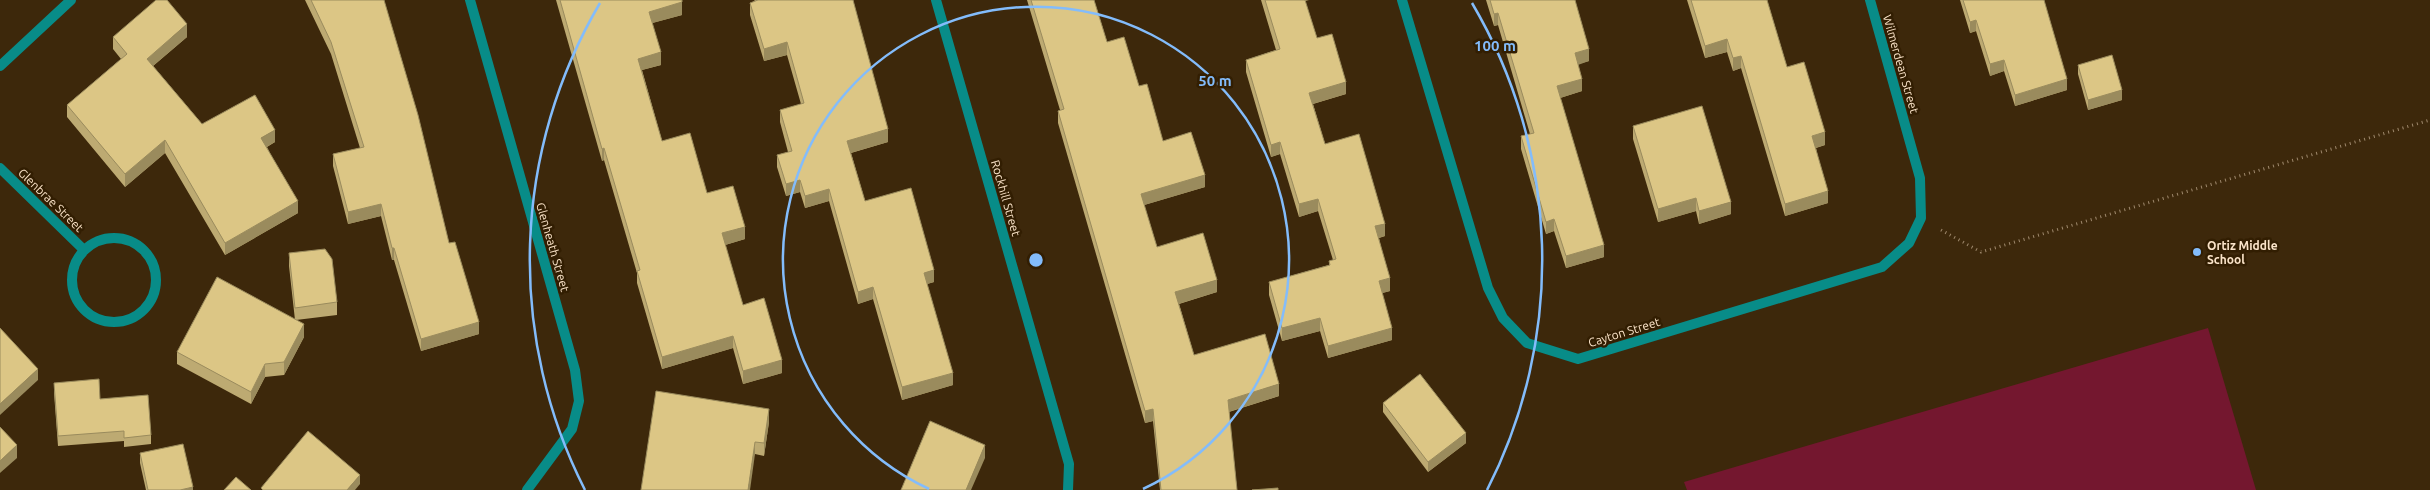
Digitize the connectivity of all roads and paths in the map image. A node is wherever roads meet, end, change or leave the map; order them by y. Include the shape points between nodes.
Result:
1 (71, 0) edge
2 (470, 0) edge
3 (936, 0) edge
4 (1402, 0) edge
5 (1870, 0) edge
6 (0, 66) edge
7 (2430, 120) edge
8 (1908, 135) joint
9 (0, 168) edge
10 (1921, 218) junction
11 (84, 250) junction
12 (527, 490) edge
13 (1068, 490) edge

1 - 6 street
2 - 12 street, Glenheath Street via 575,370 579,401 572,429
3 - 13 street, Rockhill Street via 1069,464
4 - 10 street, Cayton Street via 1488,288 1503,318 1528,343 1578,359 1882,267 1909,243
5 - 8 street, Wilmerdean Street
7 - 10 path via 1981,252
8 - 10 street, Cayton Street via 1920,178
9 - 11 street, Glenbrae Street
11 - 11 street, Glenbrae Street via 75,264 72,281 75,297 84,311 98,320 115,323 131,320 145,311 154,297 157,280 154,264 144,250 130,241 114,238 97,241

